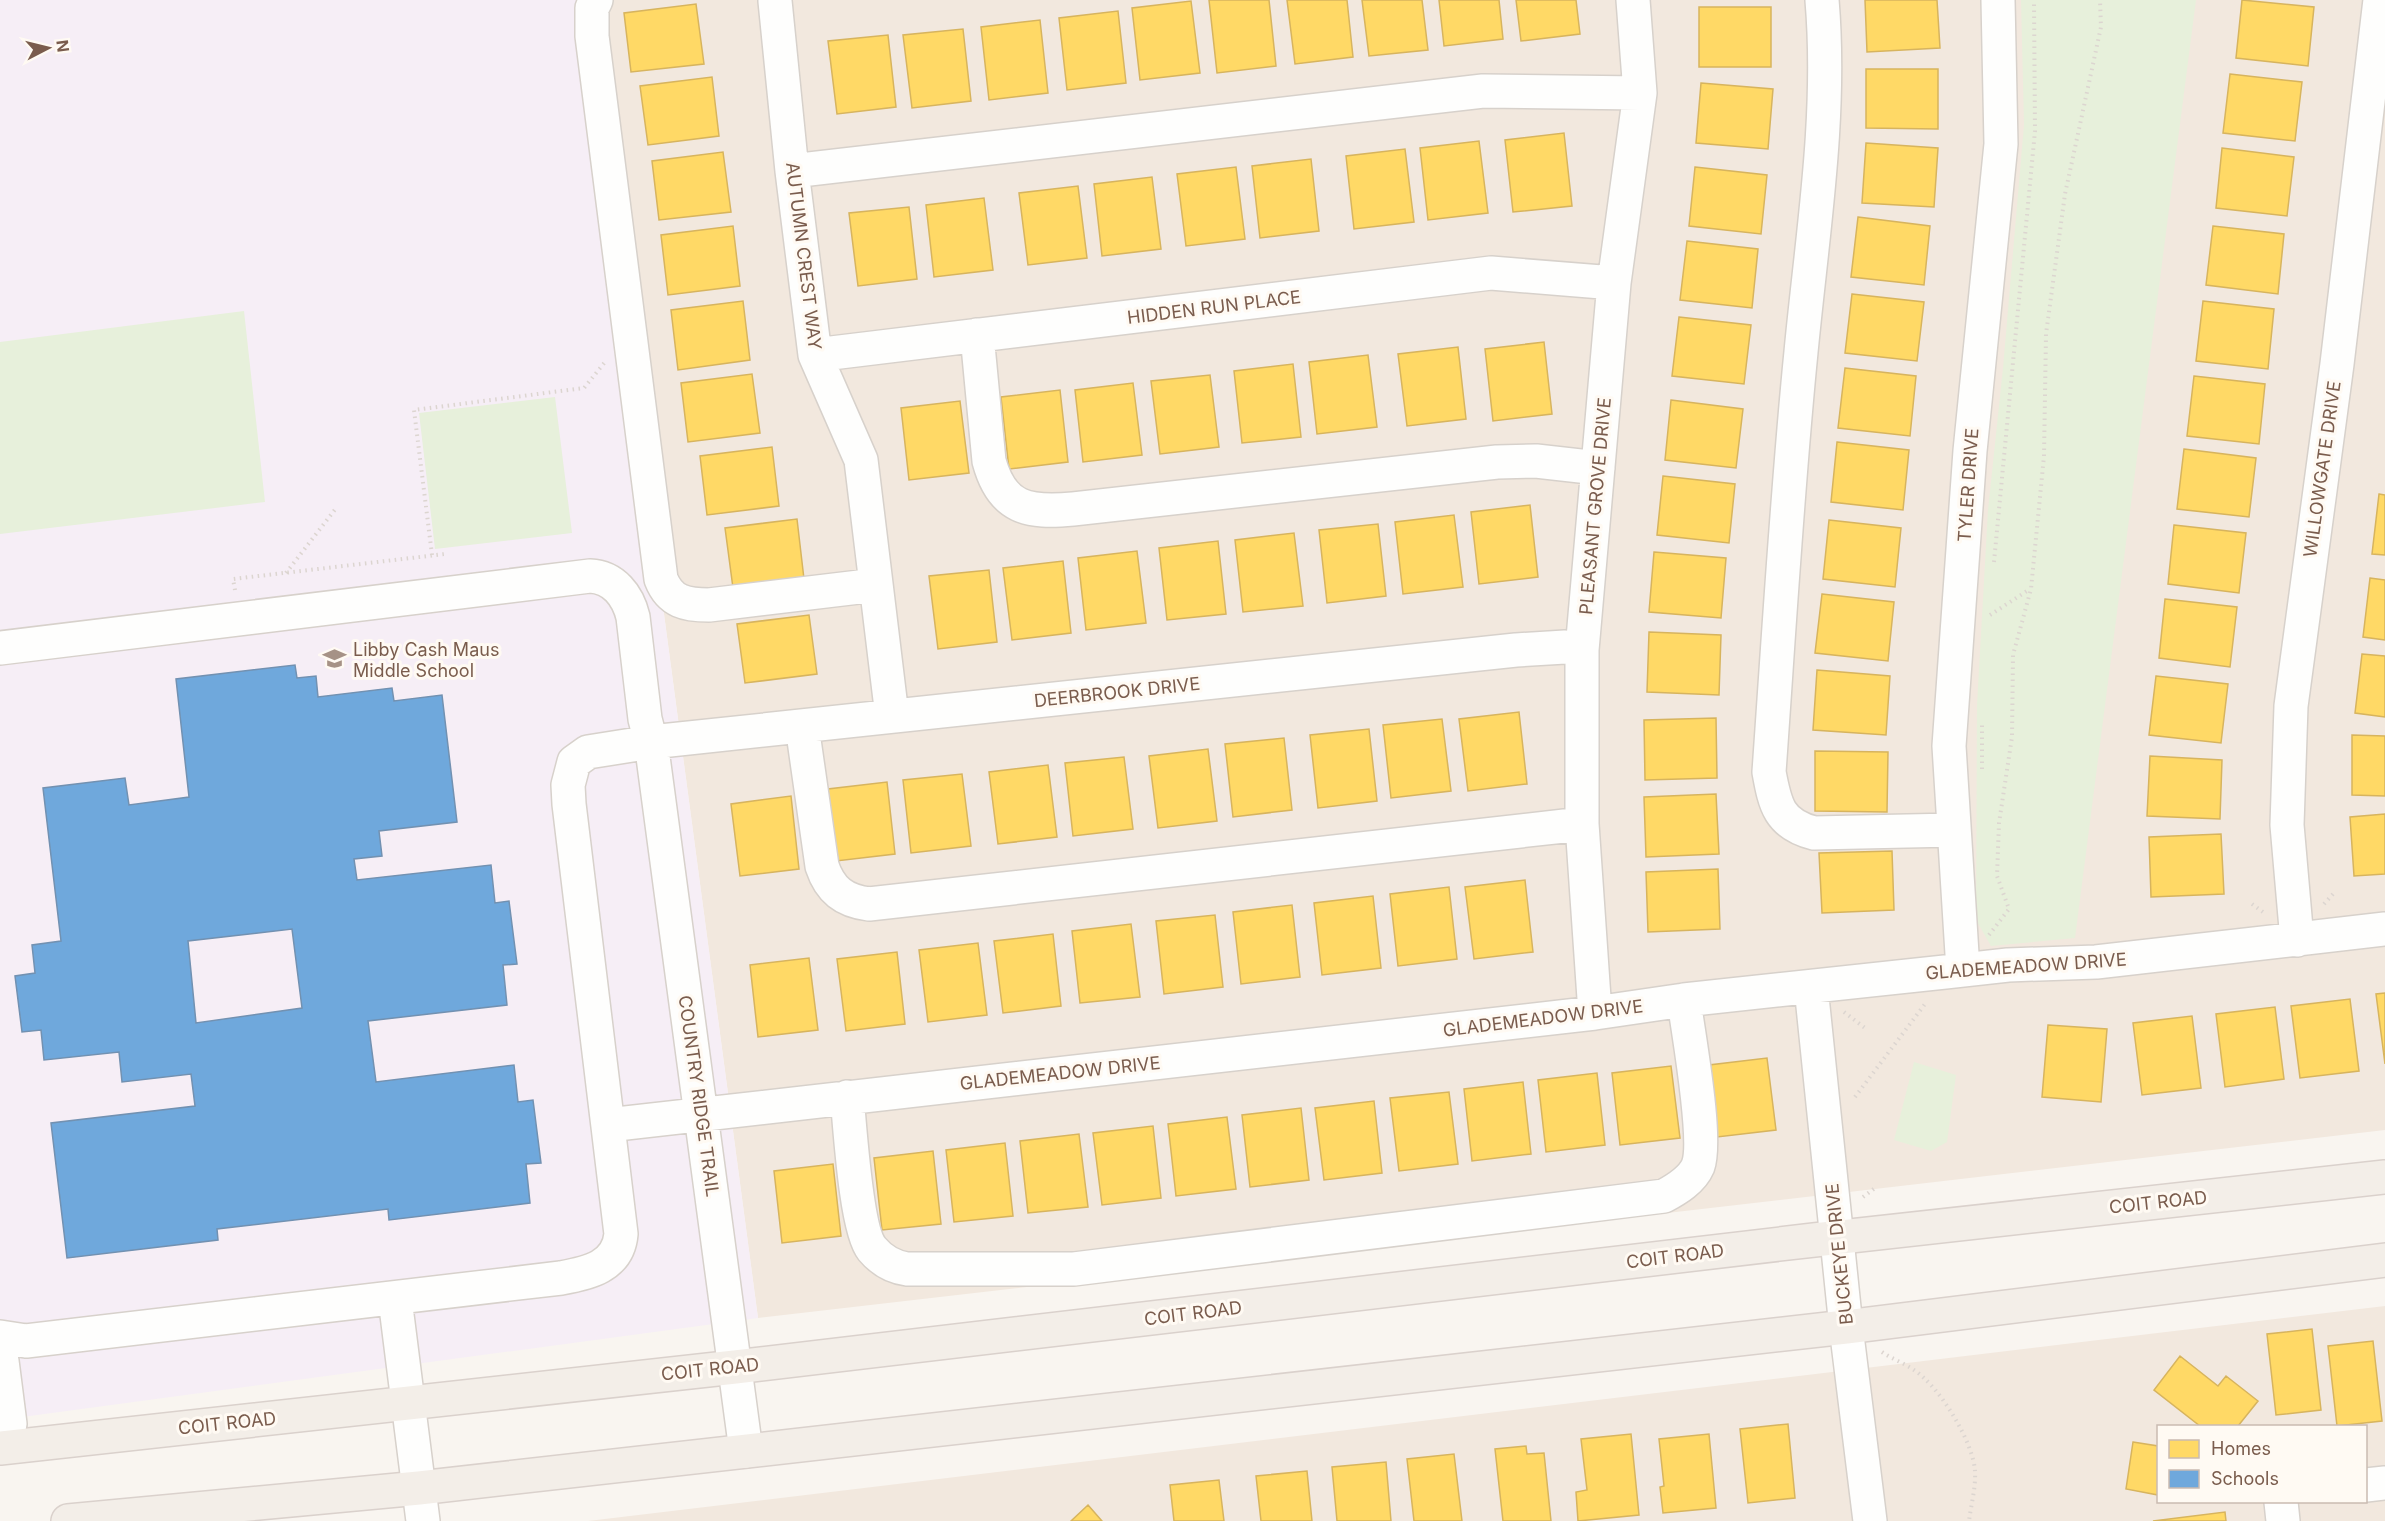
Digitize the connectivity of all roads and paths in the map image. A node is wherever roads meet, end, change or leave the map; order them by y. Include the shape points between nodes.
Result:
1 (596, 0) edge
2 (773, 0) edge
3 (1633, 0) edge
4 (1822, 0) edge
5 (1998, 0) edge
6 (2034, 0) edge
7 (2100, 0) edge
8 (2380, 0) edge
9 (1640, 93) junction
10 (792, 171) junction
11 (1614, 283) junction
12 (976, 335) junction
13 (815, 355) junction
14 (606, 361) dead end
15 (1598, 468) junction
16 (337, 507) dead end
17 (445, 554) dead end
18 (432, 555) junction
19 (1994, 564) dead end
20 (285, 573) junction
21 (233, 579) dead end
22 (876, 585) junction
23 (2031, 589) junction
24 (1990, 605) dead end
25 (1990, 615) junction
26 (1989, 627) dead end
27 (0, 648) edge
28 (1582, 650) junction
29 (1983, 715) dead end
30 (892, 716) junction
31 (802, 726) junction
32 (651, 742) junction
33 (1982, 780) dead end
34 (1582, 824) junction
35 (1954, 830) junction
36 (2333, 894) dead end
37 (2252, 904) dead end
38 (2319, 909) dead end
39 (2268, 916) dead end
40 (1988, 921) dead end
41 (2385, 929) edge
42 (2297, 940) junction
43 (1963, 970) junction
44 (1812, 987) junction
45 (1684, 1000) junction
46 (1926, 1004) dead end
47 (1838, 1007) dead end
48 (1595, 1013) junction
49 (1865, 1028) dead end
50 (847, 1097) junction
51 (1855, 1097) dead end
52 (701, 1113) junction
53 (608, 1125) junction
54 (2385, 1177) edge
55 (1875, 1188) dead end
56 (1863, 1197) dead end
57 (1838, 1238) junction
58 (2385, 1260) edge
59 (395, 1299) junction
60 (1846, 1327) junction
61 (0, 1337) edge
62 (1876, 1349) dead end
63 (0, 1358) edge
64 (735, 1367) junction
65 (408, 1402) junction
66 (0, 1437) edge
67 (0, 1449) edge
68 (747, 1451) junction
69 (2385, 1483) edge
70 (2367, 1485) edge
71 (419, 1488) junction
72 (2281, 1503) edge
73 (68, 1521) edge
74 (423, 1521) edge
75 (1870, 1521) edge
76 (1969, 1521) edge
77 (2283, 1521) edge

1 - 22 street via 591,36 665,589 688,605 709,605
2 - 10 street, AUTUMN CREST WAY
3 - 9 street, PLEASANT GROVE DRIVE
4 - 35 street via 1822,130 1790,468 1769,772 1781,813 1799,829 1814,833
5 - 35 street, TYLER DRIVE via 2001,144 1970,451 1949,746
6 - 19 path via 2035,131
7 - 23 path via 2101,27 2065,194 2046,334 2044,456
8 - 42 street, WILLOWGATE DRIVE via 2291,706 2287,825
9 - 10 street via 1483,91
9 - 11 street, PLEASANT GROVE DRIVE
10 - 13 street, AUTUMN CREST WAY
11 - 12 street, HIDDEN RUN PLACE via 1491,273
11 - 15 street, PLEASANT GROVE DRIVE
12 - 13 street, HIDDEN RUN PLACE
12 - 15 street via 989,461 1004,494 1017,505 1033,510 1047,512 1497,462 1536,461
13 - 22 street, AUTUMN CREST WAY via 861,460
14 - 18 path via 584,388 414,410
15 - 28 street, PLEASANT GROVE DRIVE
16 - 20 path
17 - 18 path
18 - 20 path
20 - 21 path
22 - 30 street, AUTUMN CREST WAY
23 - 25 path
23 - 40 path via 2013,655 2012,737 2000,823 1997,876 2009,909 1995,928
24 - 25 path
25 - 26 path
27 - 32 street, COUNTRY RIDGE TRAIL via 595,576 617,587 630,606
28 - 30 street, DEERBROOK DRIVE via 1516,650
28 - 34 street, PLEASANT GROVE DRIVE
29 - 33 path
30 - 31 street, DEERBROOK DRIVE
31 - 32 street, DEERBROOK DRIVE
31 - 34 street via 822,866 838,893 857,903
32 - 52 street, COUNTRY RIDGE TRAIL
32 - 53 street, DEERBROOK DRIVE via 580,756 574,762 568,785
34 - 48 street, PLEASANT GROVE DRIVE
35 - 43 street, TYLER DRIVE
36 - 38 path
37 - 39 path
41 - 42 street, GLADEMEADOW DRIVE
42 - 43 street, GLADEMEADOW DRIVE via 2096,962
43 - 44 street, GLADEMEADOW DRIVE
44 - 45 street, GLADEMEADOW DRIVE
44 - 57 street, BUCKEYE DRIVE
45 - 48 street, GLADEMEADOW DRIVE
45 - 50 street via 1701,1156 1691,1177 1664,1196 1074,1269 891,1266 871,1249 864,1231
46 - 51 path
47 - 49 path
48 - 50 street, GLADEMEADOW DRIVE
50 - 52 street, GLADEMEADOW DRIVE
52 - 53 street, GLADEMEADOW DRIVE
52 - 64 street, COUNTRY RIDGE TRAIL
53 - 59 street via 621,1234 609,1261 585,1273 561,1278
54 - 57 main road, COIT ROAD
55 - 56 path
57 - 60 street, BUCKEYE DRIVE
57 - 64 main road, COIT ROAD
58 - 60 main road
59 - 61 street via 26,1341
59 - 65 street
60 - 68 main road
60 - 75 street, BUCKEYE DRIVE
62 - 76 path via 1916,1371 1943,1400 1961,1429 1972,1453 1975,1472
63 - 66 street via 10,1424
64 - 65 main road, COIT ROAD
64 - 68 street, COUNTRY RIDGE TRAIL
65 - 67 main road, COIT ROAD
65 - 71 street
68 - 71 main road
69 - 70 street
71 - 73 main road
71 - 74 street
72 - 77 street

